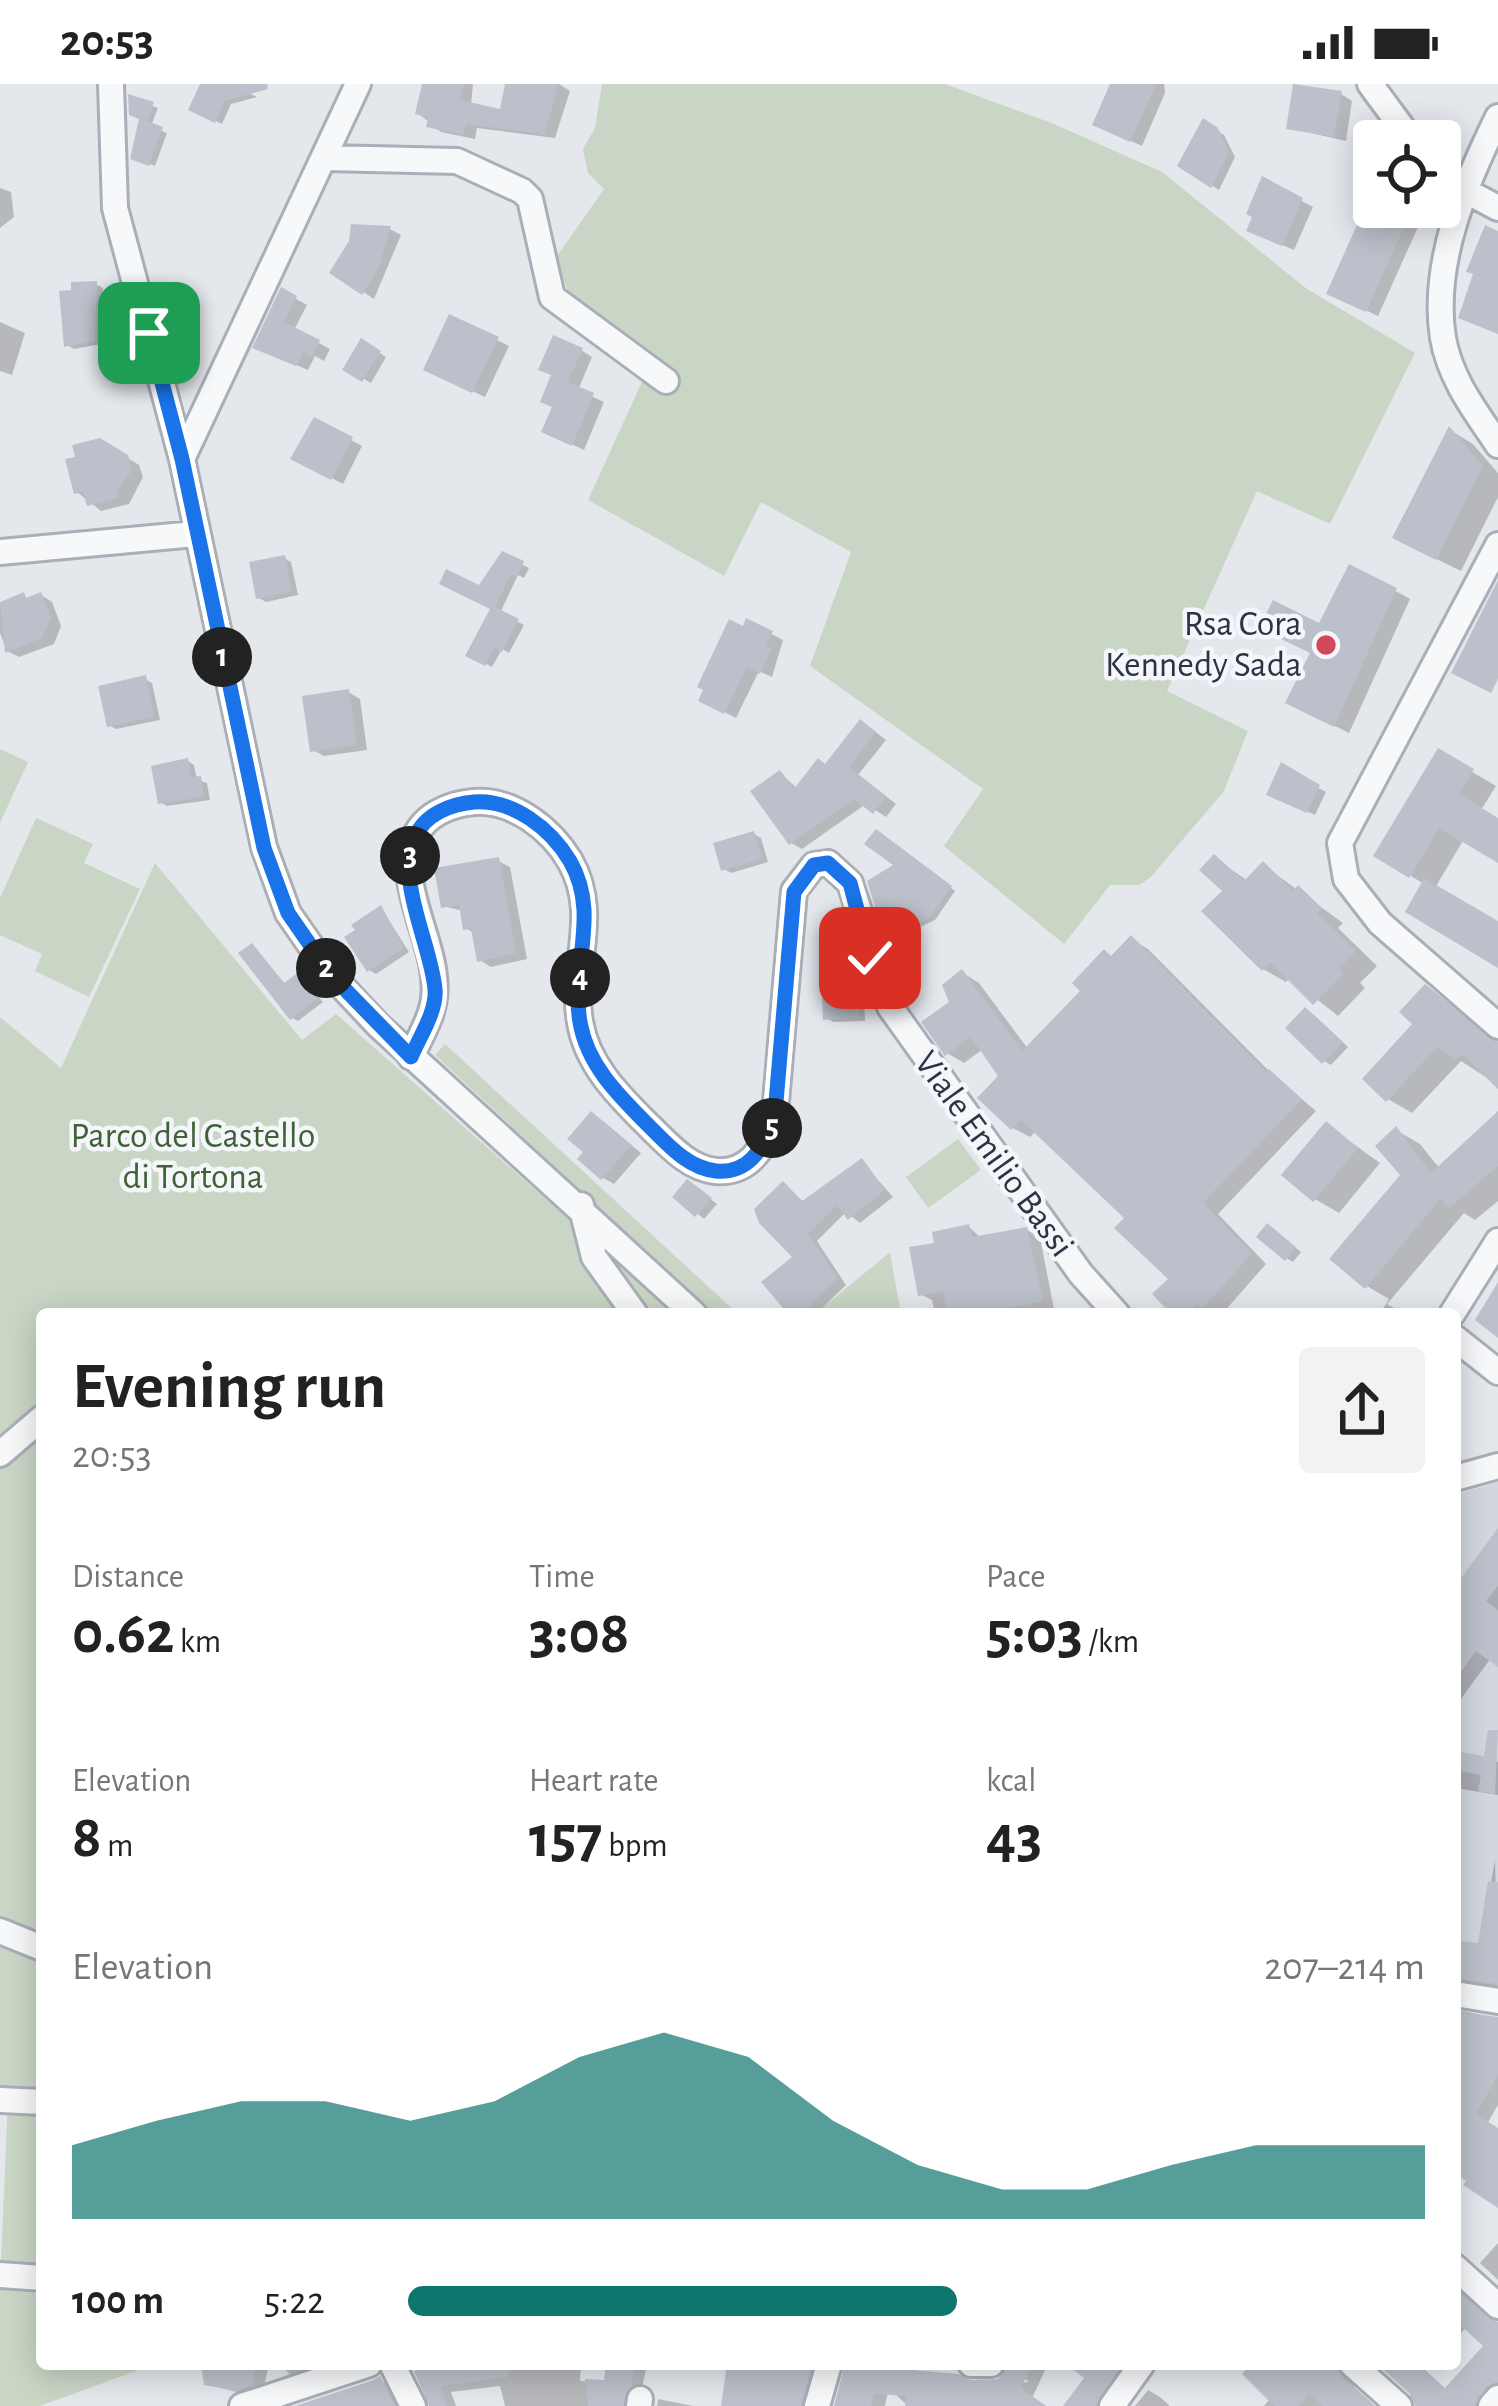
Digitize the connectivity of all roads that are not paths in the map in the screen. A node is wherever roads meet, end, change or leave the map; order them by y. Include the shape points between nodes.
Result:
1 (111, 84) edge
2 (358, 84) edge
3 (1370, 84) edge
4 (1498, 117) edge
5 (1397, 120) edge
6 (325, 158) junction
7 (1461, 187) edge
8 (1464, 190) junction
9 (1498, 208) edge
10 (667, 381) dead end
11 (1498, 445) edge
12 (182, 459) junction
13 (195, 534) junction
14 (1498, 545) edge
15 (0, 552) edge
16 (1498, 1026) edge
17 (411, 1057) junction
18 (581, 1205) junction
19 (1498, 1241) edge
20 (631, 1308) edge
21 (688, 1308) edge
22 (1112, 1308) edge
23 (1456, 1308) edge
24 (1461, 1343) edge
25 (1461, 1354) edge
26 (1498, 1372) edge
27 (1498, 1382) edge
28 (36, 1423) edge
29 (1498, 1449) edge
30 (0, 1454) edge
31 (1461, 1458) edge
32 (1498, 1466) edge
33 (1461, 1476) edge
34 (0, 1931) edge
35 (36, 1946) edge
36 (1461, 1995) edge
37 (1498, 2001) edge
38 (0, 2100) edge
39 (36, 2102) edge
40 (1461, 2272) edge
41 (0, 2275) edge
42 (36, 2278) edge
43 (1498, 2306) edge
44 (351, 2370) edge
45 (395, 2370) edge
46 (827, 2370) edge
47 (1138, 2370) edge
48 (1359, 2370) edge
49 (1498, 2398) edge
50 (242, 2406) edge
51 (413, 2406) edge
52 (817, 2406) edge
53 (1112, 2406) edge
54 (1399, 2406) edge
55 (1491, 2406) edge

1 - 12 street via 116,208
2 - 6 street
3 - 5 street
4 - 8 street
6 - 10 street via 445,159 521,191 530,199 559,305
6 - 12 street
7 - 8 street
8 - 9 street
8 - 11 street via 1444,271 1443,338 1462,392
12 - 13 street
13 - 15 street
13 - 17 street via 264,848 288,913 331,975
14 - 16 street via 1340,842 1346,879 1380,923
17 - 18 street
17 - 22 street, Viale Emilio Bassi via 436,993 409,860 416,835 456,803 509,807 543,827 584,892 580,1024 594,1064 679,1156 732,1172 759,1155 774,1125 794,892 814,865 828,863 850,883 890,1007
18 - 20 street via 594,1257
18 - 21 street
19 - 23 street
24 - 26 street
25 - 27 street
28 - 30 street
29 - 31 street
32 - 33 street
34 - 35 street
36 - 37 street
38 - 39 street
40 - 43 street
41 - 42 street
44 - 50 street
45 - 51 street
46 - 52 street
47 - 53 street
48 - 54 street
49 - 55 street

